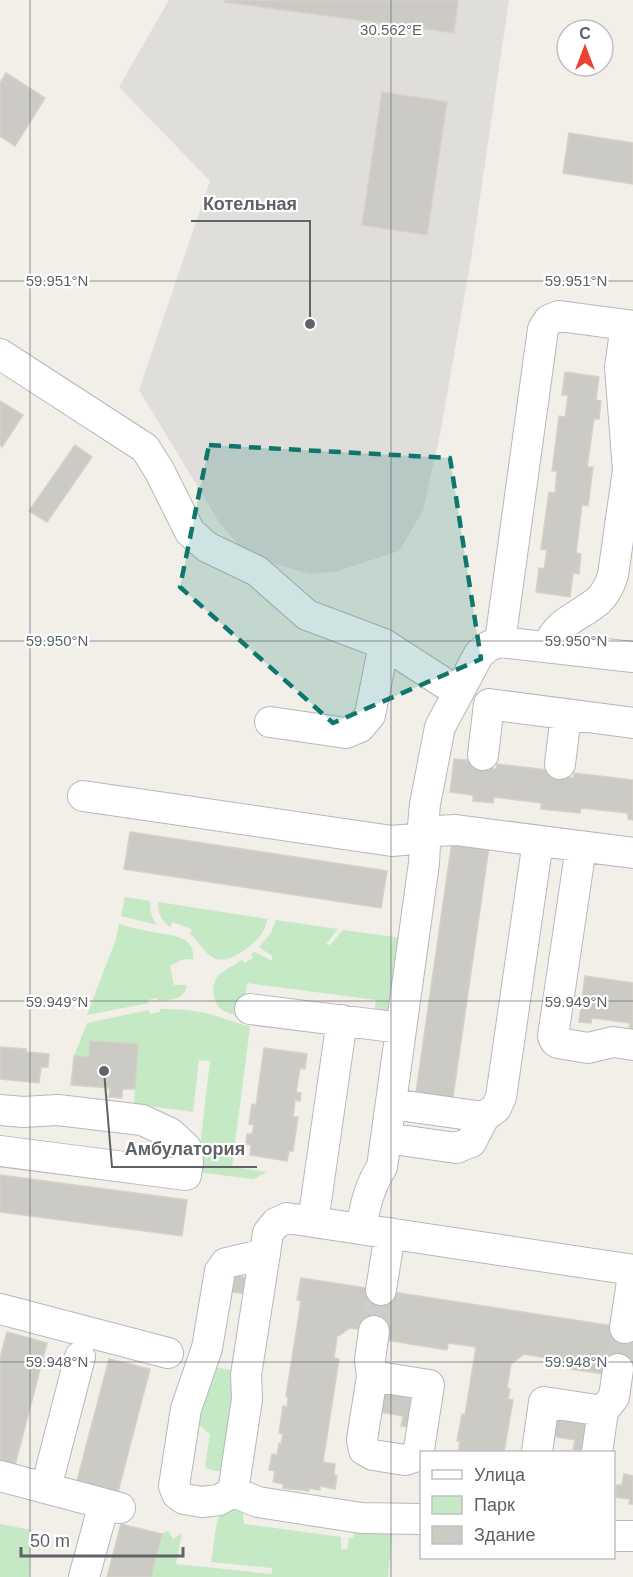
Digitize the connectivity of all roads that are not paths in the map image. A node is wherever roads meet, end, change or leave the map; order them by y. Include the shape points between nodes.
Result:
1 (629, 326) edge
2 (0, 354) edge
3 (500, 642) junction
4 (384, 644) junction
5 (548, 647) junction
6 (633, 657) edge
7 (458, 692) junction
8 (566, 715) junction
9 (270, 723) dead end
10 (633, 723) edge
11 (483, 755) dead end
12 (560, 764) dead end
13 (98, 807) dead end
14 (424, 835) junction
15 (538, 841) junction
16 (581, 847) junction
17 (633, 853) edge
18 (250, 1009) dead end
19 (342, 1020) junction
20 (401, 1028) junction
21 (633, 1045) edge
22 (391, 1104) junction
23 (12, 1111) edge
24 (484, 1118) junction
25 (386, 1138) junction
26 (0, 1142) edge
27 (0, 1151) edge
28 (313, 1222) junction
29 (376, 1231) junction
30 (265, 1254) junction
31 (633, 1273) edge
32 (381, 1290) tunnel mouth
33 (0, 1309) edge
34 (625, 1328) tunnel mouth
35 (374, 1332) tunnel mouth
36 (168, 1353) dead end
37 (80, 1358) dead end
38 (618, 1369) tunnel mouth
39 (372, 1376) dead end
40 (603, 1412) junction
41 (537, 1451) edge
42 (597, 1451) edge
43 (0, 1476) edge
44 (46, 1488) junction
45 (233, 1492) junction
46 (420, 1519) edge
47 (615, 1536) edge
48 (633, 1536) edge
49 (84, 1577) edge

1 - 3 street via 559,316 549,320 543,329
1 - 5 street via 620,367 628,470 614,575 599,600 558,627
2 - 4 street via 145,448 190,532 207,547 257,572 307,615
3 - 5 street
3 - 7 street via 479,654
4 - 7 street
4 - 9 street via 370,715 360,727 346,733
5 - 6 street
7 - 14 street via 440,727 425,804
8 - 10 street
8 - 11 street via 489,704
8 - 12 street
13 - 14 street via 392,841
14 - 15 street via 456,830
14 - 20 street via 424,863
15 - 16 street
15 - 24 street via 501,1096 496,1108
16 - 17 street
16 - 21 street via 553,1036 558,1043 588,1047 613,1042
18 - 19 street
19 - 20 street
19 - 28 street
20 - 22 street
22 - 24 street
22 - 25 street
23 - 26 street
23 - 27 street via 58,1110 142,1120 170,1133 186,1148 186,1175
24 - 25 street via 471,1142 456,1148
25 - 29 street via 382,1167 372,1182 365,1207
28 - 29 street
28 - 30 street via 287,1218 276,1223 268,1233
29 - 31 street
29 - 32 street
30 - 45 street
30 - 45 street via 226,1263 220,1271 207,1348 186,1409 174,1486 184,1499 202,1502 219,1500
31 - 34 street
33 - 36 street
35 - 39 street
37 - 44 street
38 - 40 street via 614,1397
40 - 41 street via 544,1402
40 - 42 street
43 - 44 street
44 - 49 street via 112,1506
45 - 46 street via 258,1502 361,1518
47 - 48 street

